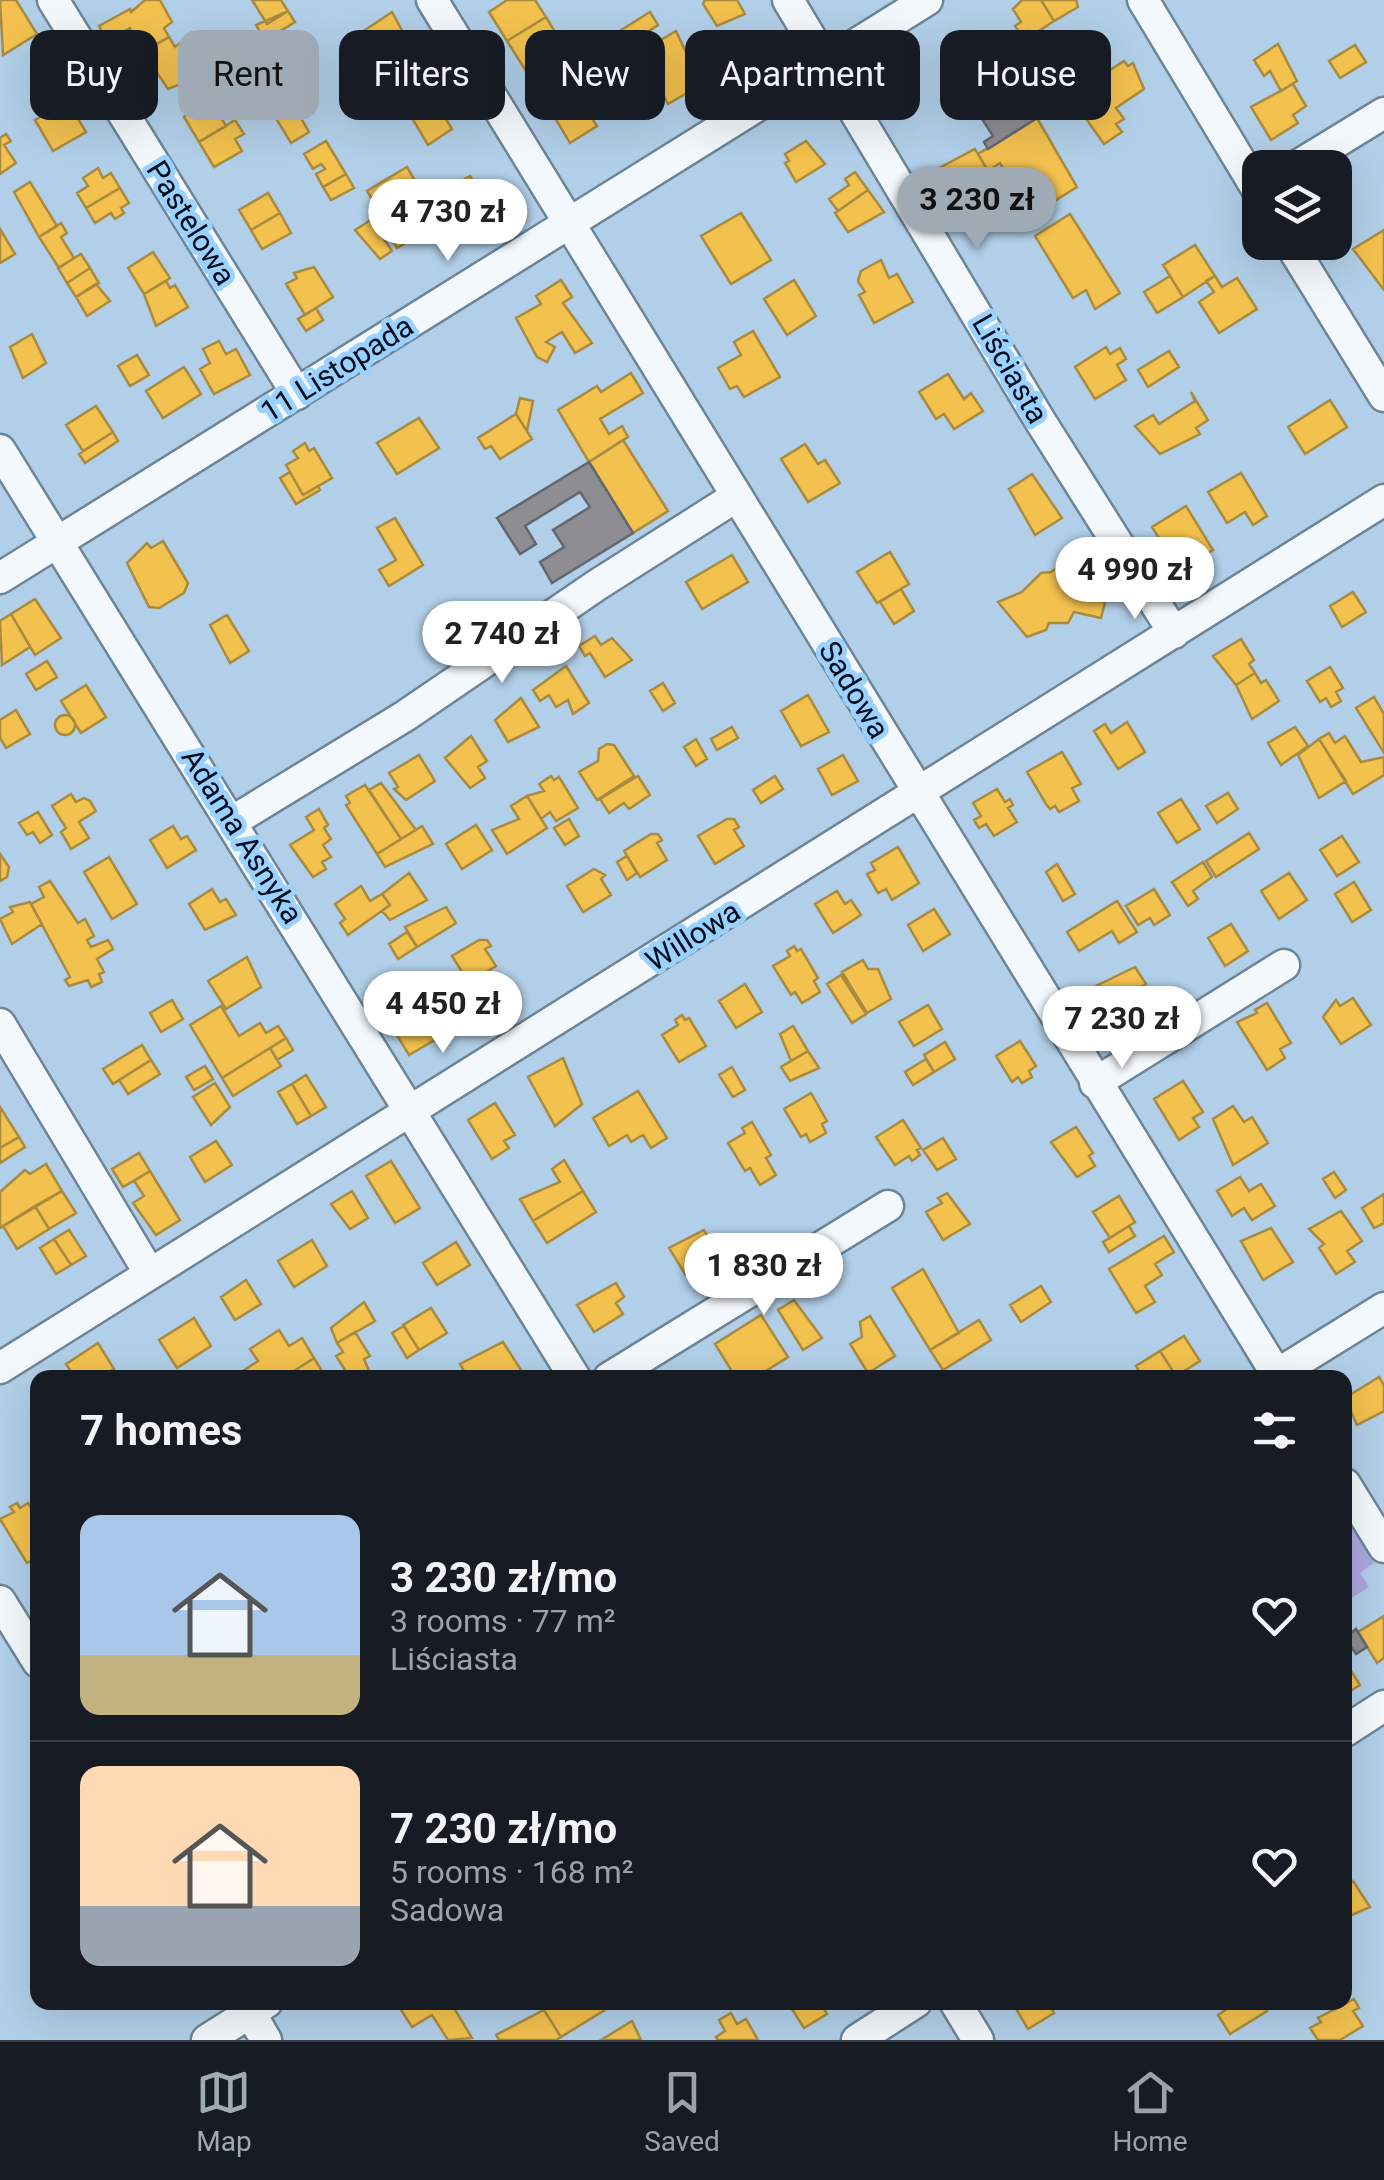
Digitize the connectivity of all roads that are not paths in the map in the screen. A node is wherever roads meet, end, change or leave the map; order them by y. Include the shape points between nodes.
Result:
1 (53, 0) edge
2 (432, 0) edge
3 (788, 0) edge
4 (927, 0) edge
5 (1143, 0) edge
6 (807, 30) edge
7 (881, 30) edge
8 (1384, 113) edge
9 (737, 120) edge
10 (861, 120) edge
11 (1323, 150) edge
12 (1242, 163) edge
13 (570, 223) junction
14 (1301, 260) edge
15 (297, 394) junction
16 (1384, 396) edge
17 (0, 450) edge
18 (738, 496) junction
19 (1384, 500) edge
20 (58, 543) junction
21 (0, 578) edge
22 (1174, 633) junction
23 (917, 794) junction
24 (233, 821) junction
25 (1284, 965) dead end
26 (0, 1024) edge
27 (1095, 1083) junction
28 (411, 1112) junction
29 (888, 1206) dead end
30 (150, 1274) junction
31 (1384, 1308) edge
32 (0, 1368) edge
33 (571, 1370) edge
34 (622, 1370) edge
35 (1272, 1370) edge
36 (1286, 1370) edge
37 (1352, 1495) edge
38 (1384, 1547) edge
39 (16, 1608) edge
40 (30, 1642) edge
41 (1384, 1706) edge
42 (1352, 1727) edge
43 (248, 2010) edge
44 (255, 2010) edge
45 (903, 2010) edge
46 (959, 2010) edge
47 (207, 2040) edge
48 (266, 2040) edge
49 (856, 2040) edge
50 (978, 2040) edge

1 - 15 street, Pastelowa
2 - 13 street, Sadowa
3 - 6 street, Liściasta
4 - 7 street, 11 Listopada
5 - 12 street
8 - 11 street
9 - 13 street, 11 Listopada
10 - 22 street, Liściasta
13 - 15 street, 11 Listopada
13 - 18 street, Sadowa
14 - 16 street
15 - 20 street, 11 Listopada
17 - 20 street, Adama Asnyka
18 - 23 street, Sadowa
18 - 24 street
19 - 22 street, Willowa
20 - 21 street, 11 Listopada
20 - 24 street, Adama Asnyka
22 - 23 street, Willowa
23 - 27 street, Sadowa
23 - 28 street, Willowa
24 - 28 street, Adama Asnyka
25 - 27 street
26 - 30 street
27 - 35 street, Sadowa
28 - 30 street, Willowa
28 - 33 street, Adama Asnyka
29 - 34 street
30 - 32 street, Willowa
31 - 36 street
37 - 38 street
39 - 40 street
41 - 42 street
43 - 47 street
44 - 48 street
45 - 49 street
46 - 50 street

